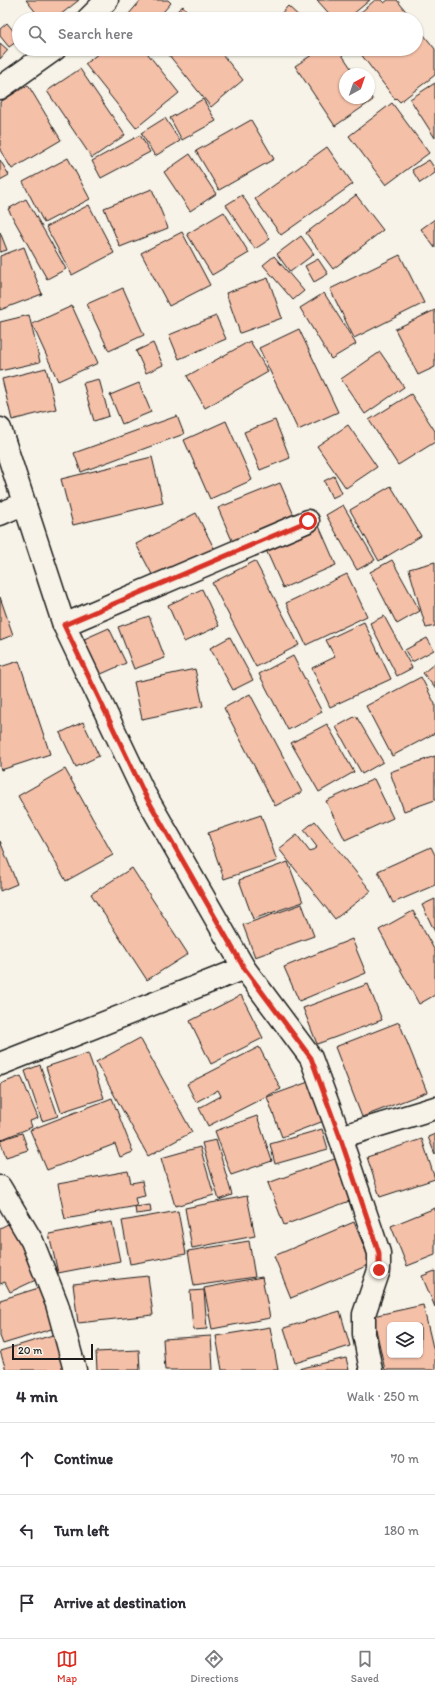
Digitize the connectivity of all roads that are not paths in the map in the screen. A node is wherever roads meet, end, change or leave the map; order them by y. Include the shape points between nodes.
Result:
1 (107, 0) edge
2 (95, 12) edge
3 (45, 56) edge
4 (0, 88) edge
5 (0, 429) edge
6 (23, 504) junction
7 (0, 514) edge
8 (308, 521) dead end
9 (64, 625) junction
10 (244, 968) junction
11 (0, 1064) edge
12 (435, 1108) edge
13 (340, 1137) junction
14 (0, 1187) edge
15 (75, 1370) edge
16 (371, 1370) edge

1 - 2 street
3 - 4 street
5 - 6 street
6 - 7 street
6 - 9 street
8 - 9 street
9 - 10 street via 144,793
10 - 11 street
10 - 13 street via 311,1058
12 - 13 street
13 - 16 street via 379,1253 379,1270 364,1314 364,1334
14 - 15 street via 32,1241 57,1304

